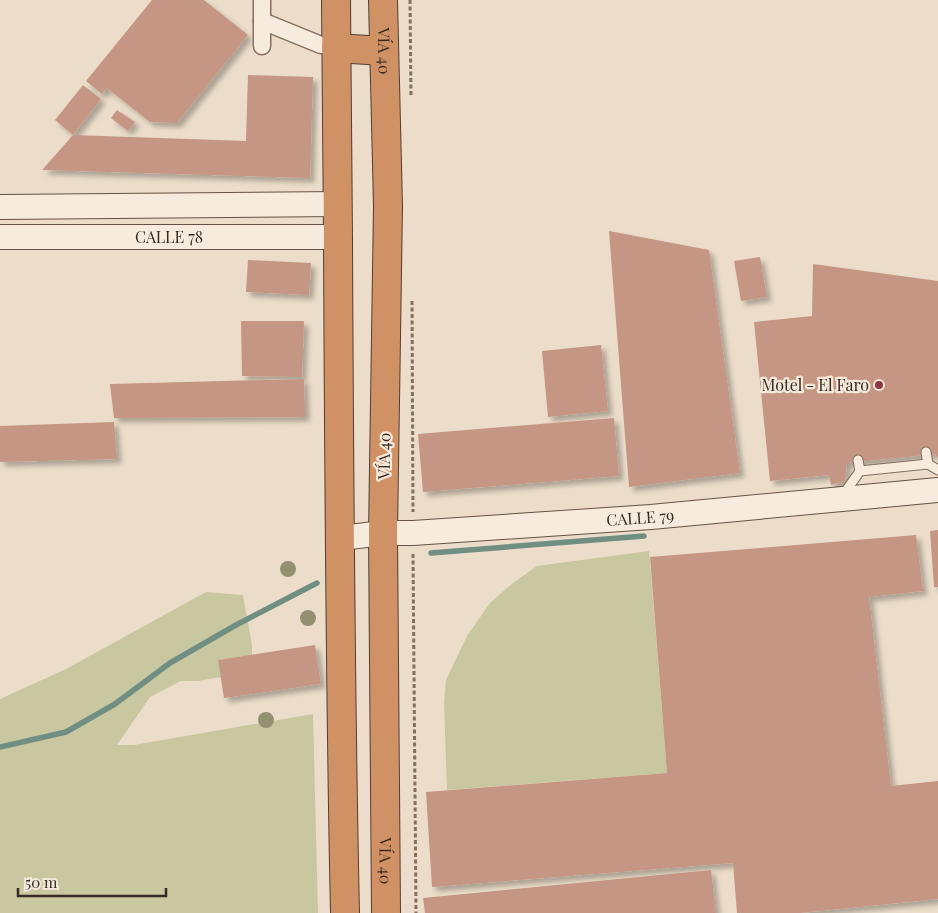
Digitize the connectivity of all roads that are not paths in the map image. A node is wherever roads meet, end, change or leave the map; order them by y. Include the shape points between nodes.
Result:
1 (262, 0) edge
2 (336, 0) edge
3 (383, 0) edge
4 (262, 21) junction
5 (325, 45) junction
6 (262, 46) dead end
7 (383, 51) junction
8 (338, 204) junction
9 (0, 207) edge
10 (338, 237) junction
11 (0, 238) edge
12 (926, 452) dead end
13 (858, 460) dead end
14 (928, 464) junction
15 (938, 470) edge
16 (860, 472) junction
17 (938, 490) edge
18 (840, 499) junction
19 (383, 533) junction
20 (341, 538) junction
21 (345, 913) edge
22 (386, 913) edge

1 - 4 street
2 - 5 highway
3 - 7 highway, VÍA 40
4 - 5 street
4 - 6 street
5 - 7 highway
5 - 8 highway
7 - 19 highway, VÍA 40 via 388,206
8 - 9 main road, CALLE 78
8 - 10 highway
10 - 11 main road, CALLE 78
10 - 20 highway
12 - 14 lane
13 - 16 lane
14 - 15 lane
14 - 16 lane
16 - 18 lane
17 - 18 main road, CALLE 79
18 - 19 main road, CALLE 79 via 651,518
19 - 20 main road, CALLE 79
19 - 22 highway, VÍA 40
20 - 21 highway

